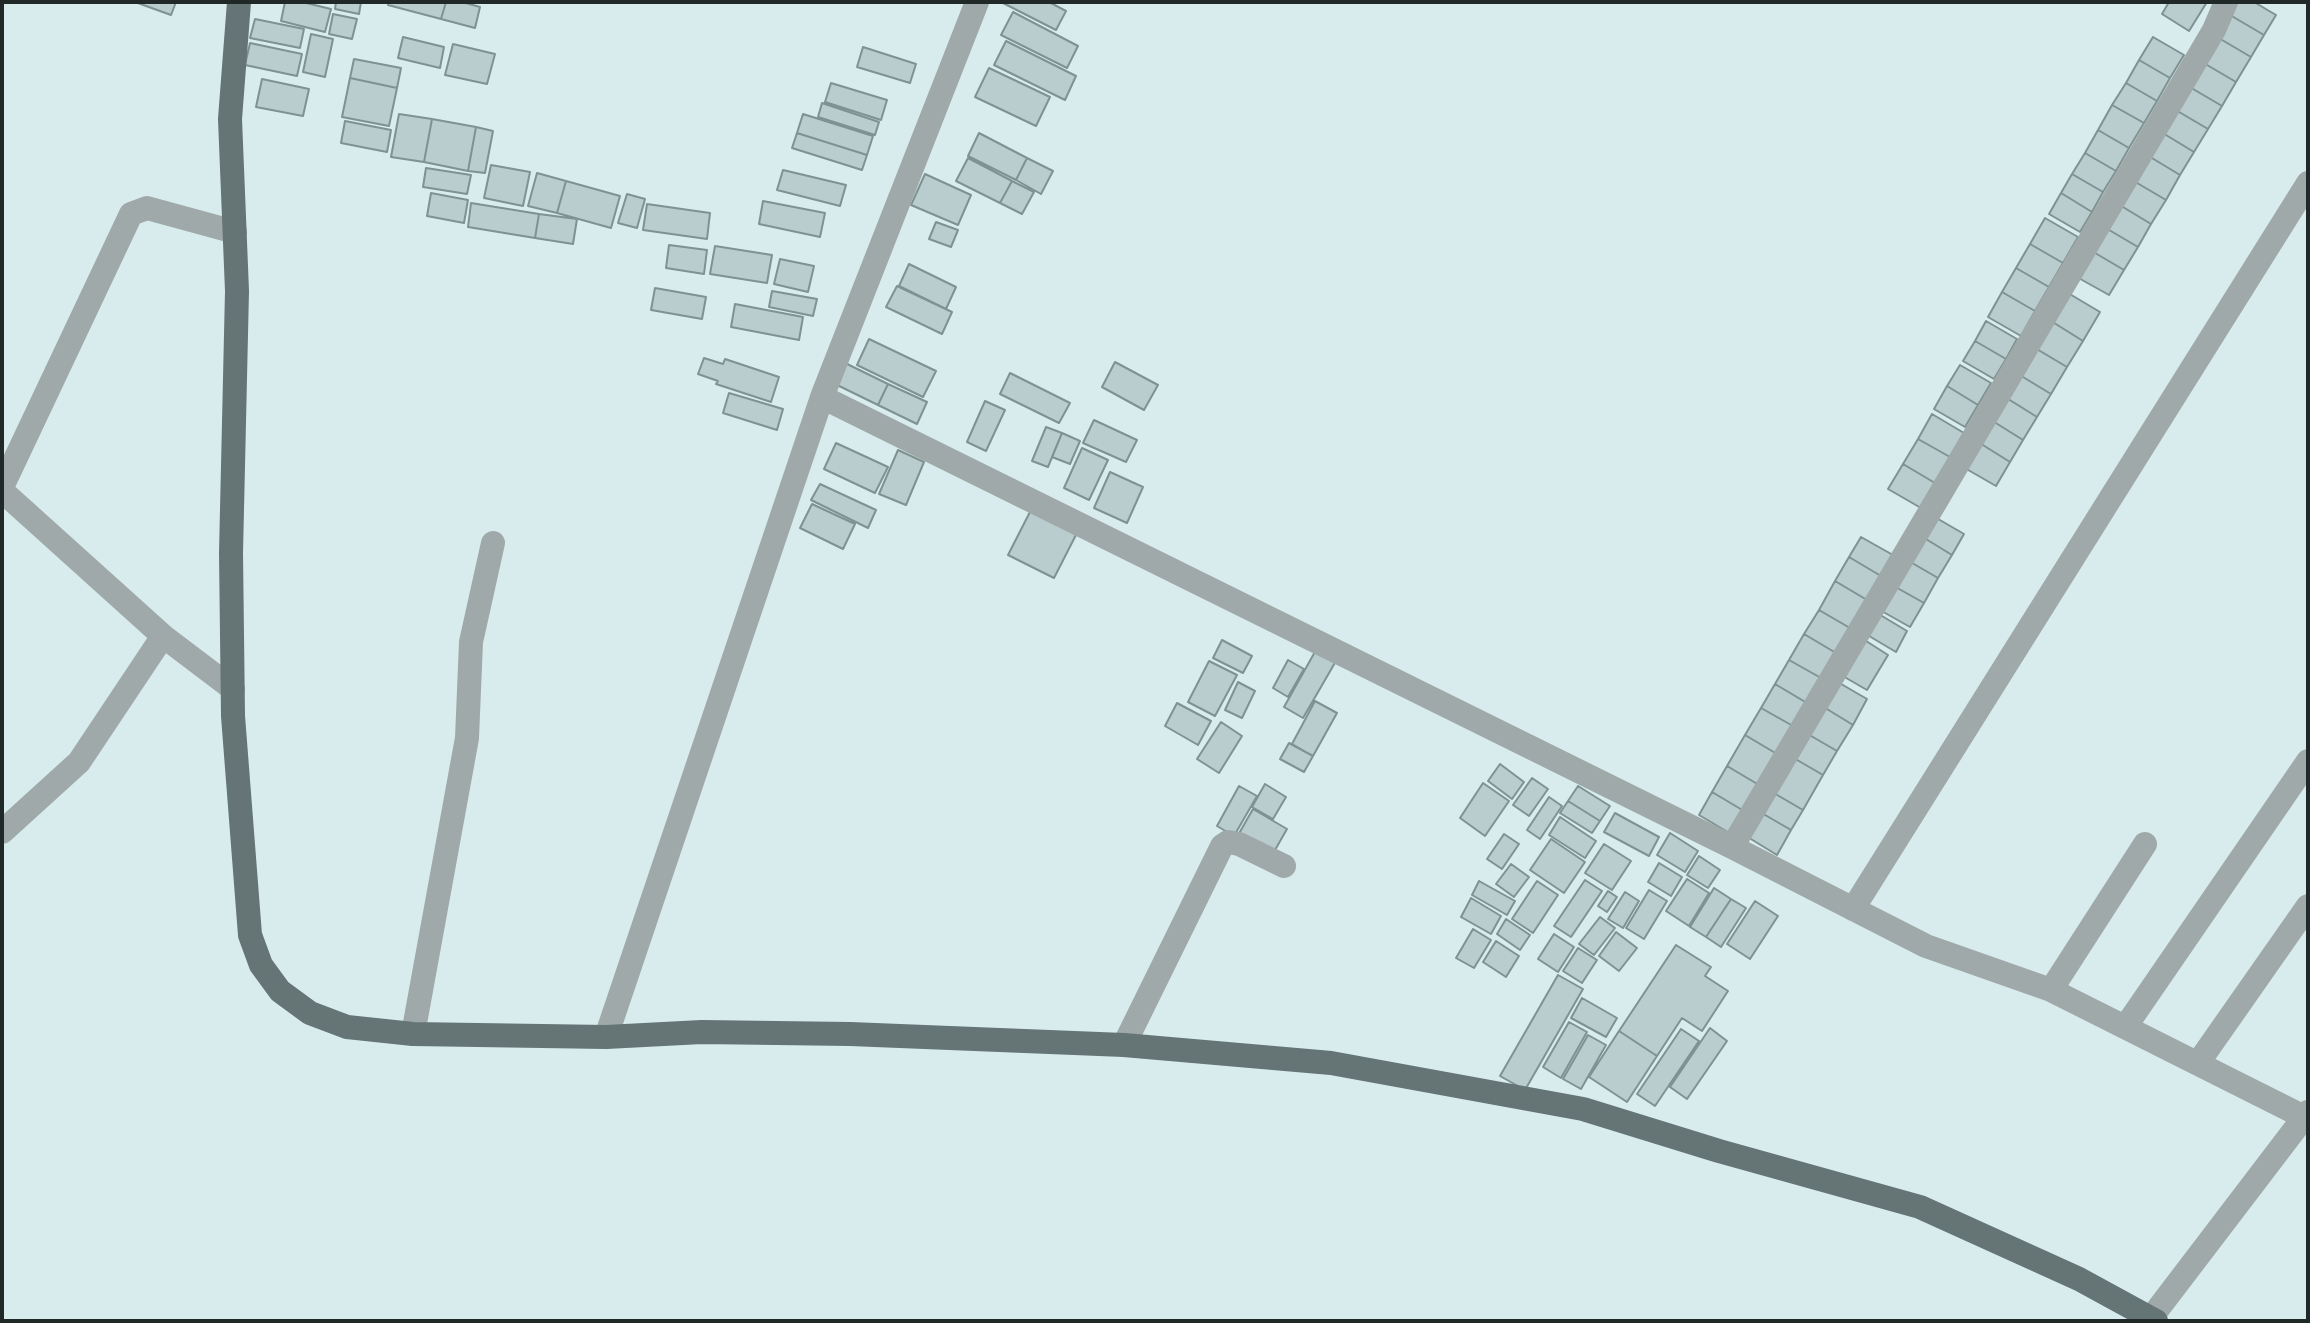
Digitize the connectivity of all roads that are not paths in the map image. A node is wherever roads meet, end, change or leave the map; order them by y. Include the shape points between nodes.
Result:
1 (239, 2) edge
2 (977, 2) edge
3 (2226, 2) edge
4 (2308, 183) edge
5 (235, 232) junction
6 (822, 397) junction
7 (2, 489) edge
8 (493, 543) dead end
9 (163, 636) junction
10 (233, 689) junction
11 (2308, 761) edge
12 (2, 832) edge
13 (2145, 844) dead end
14 (1732, 847) junction
15 (1284, 866) dead end
16 (2308, 906) edge
17 (1853, 909) junction
18 (2051, 990) junction
19 (2126, 1026) junction
20 (413, 1034) junction
21 (606, 1037) junction
22 (1124, 1045) junction
23 (2198, 1063) junction
24 (2307, 1116) edge
25 (2154, 1319) edge

1 - 5 main road via 230,119
2 - 6 street
3 - 14 street
4 - 17 street
5 - 7 street via 147,208 131,214
5 - 10 main road
6 - 14 street
6 - 21 street
7 - 9 street
8 - 20 street via 471,642 467,738
9 - 10 street
9 - 12 street via 79,762
10 - 20 main road via 250,935 261,965 280,991 310,1013 347,1027
11 - 19 street
13 - 18 street
14 - 17 street
15 - 22 street via 1239,844 1222,846
16 - 23 street
17 - 18 street via 1926,946
18 - 19 street
19 - 23 street
20 - 21 main road
21 - 22 main road via 850,1034
22 - 25 main road via 1331,1063 1583,1109 1920,1207
23 - 24 street
24 - 25 street

